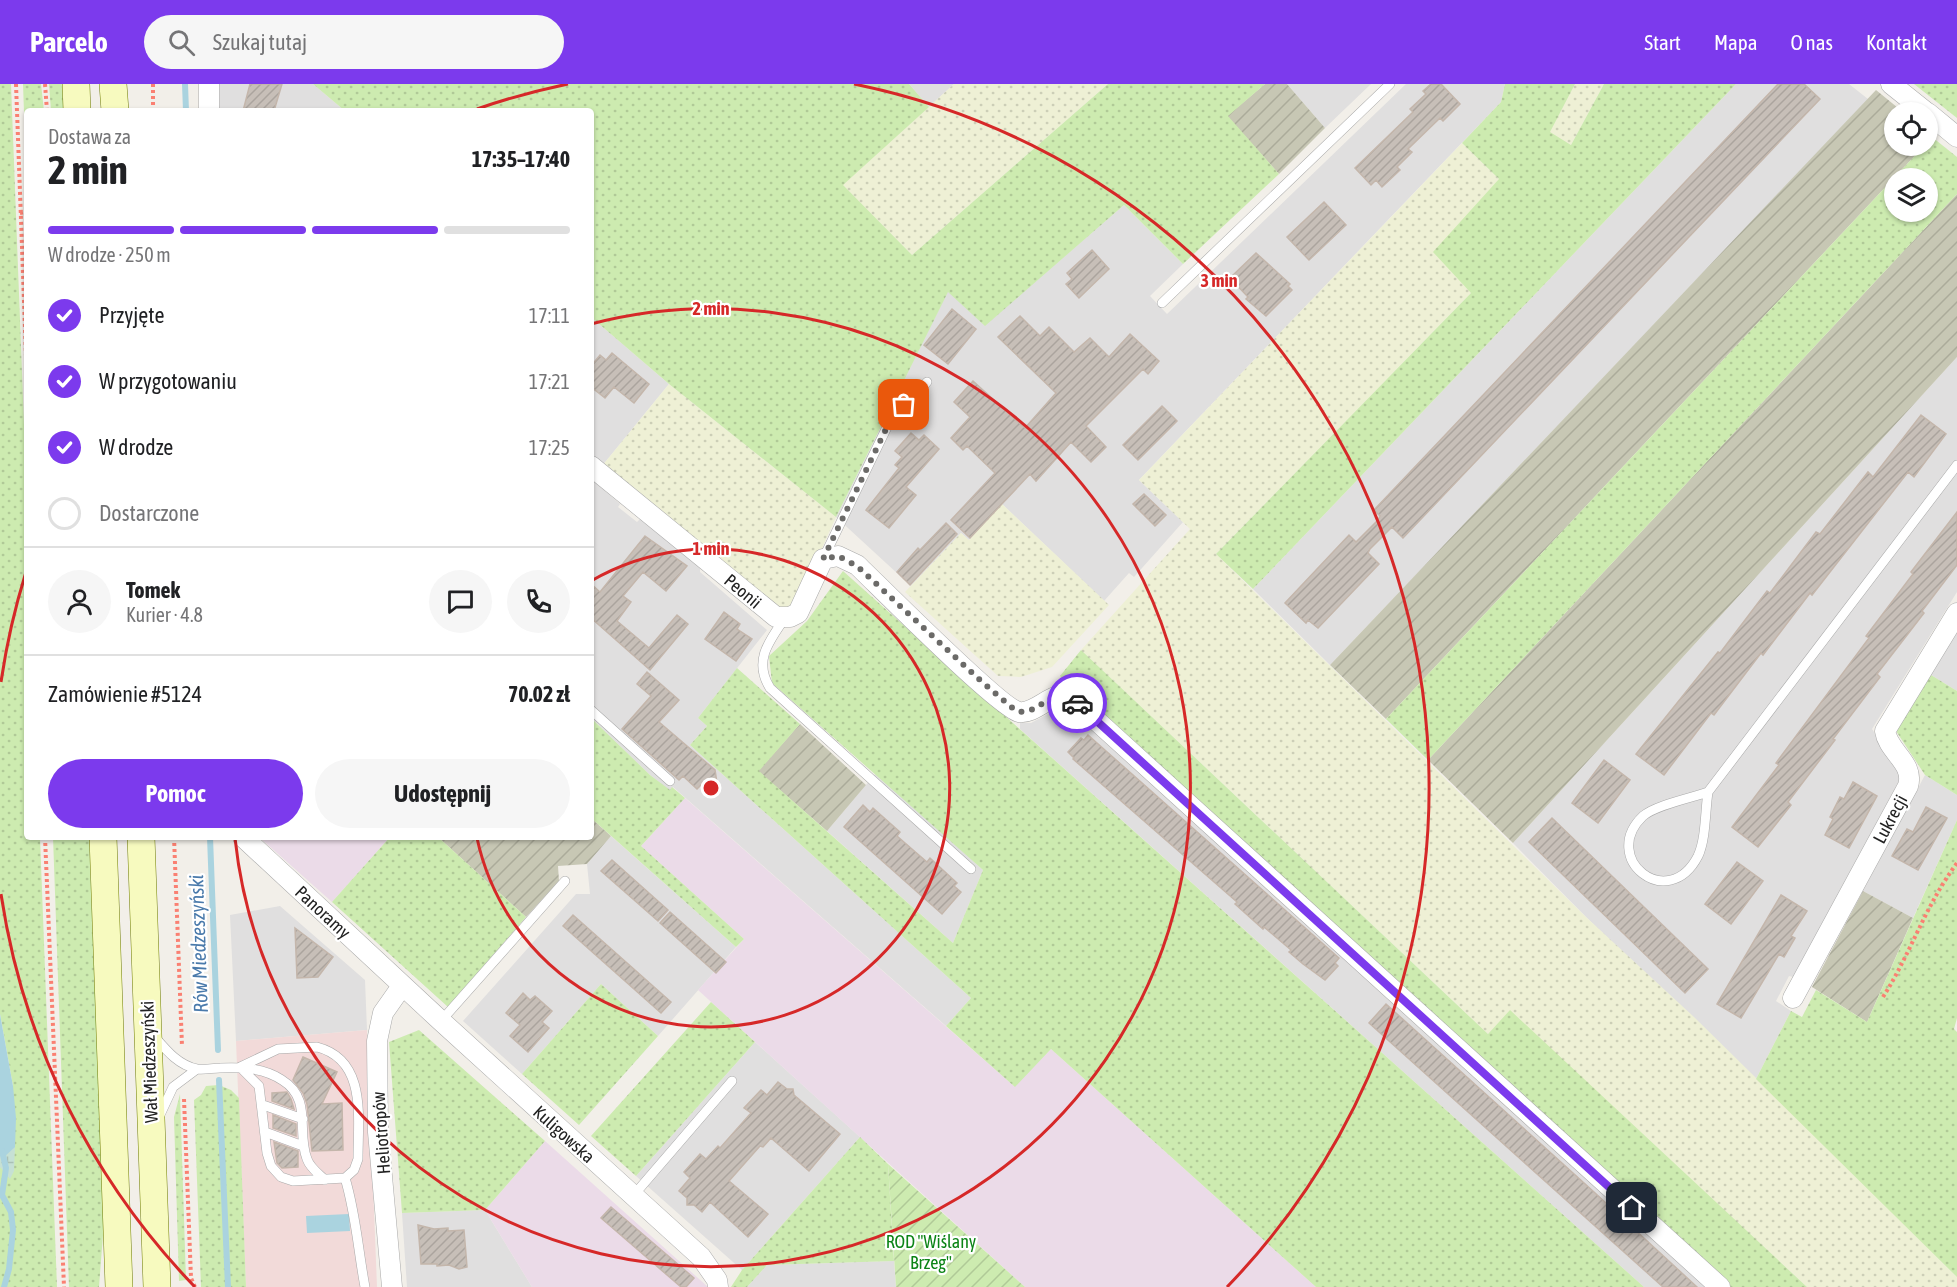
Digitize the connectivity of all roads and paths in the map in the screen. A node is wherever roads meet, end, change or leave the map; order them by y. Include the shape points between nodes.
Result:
1 (16, 84) edge
2 (45, 84) edge
3 (76, 84) edge
4 (113, 84) edge
5 (153, 84) edge
6 (209, 84) edge
7 (1390, 84) edge
8 (1891, 84) edge
9 (1913, 102) edge
10 (47, 108) edge
11 (77, 108) edge
12 (115, 108) edge
13 (153, 108) edge
14 (209, 108) edge
15 (1938, 122) edge
16 (1957, 137) edge
17 (24, 212) edge
18 (20, 213) junction
19 (1162, 303) dead end
20 (24, 310) edge
21 (927, 382) dead end
22 (1957, 465) edge
23 (594, 468) edge
24 (823, 559) junction
25 (1957, 613) edge
26 (785, 618) junction
27 (594, 713) edge
28 (670, 781) dead end
29 (1708, 792) junction
30 (45, 840) edge
31 (103, 840) edge
32 (141, 840) edge
33 (246, 840) edge
34 (1957, 863) edge
35 (970, 868) dead end
36 (565, 881) dead end
37 (402, 986) junction
38 (1883, 997) dead end
39 (1793, 998) dead end
40 (441, 1022) junction
41 (148, 1028) junction
42 (240, 1067) junction
43 (197, 1069) junction
44 (732, 1081) dead end
45 (263, 1105) junction
46 (303, 1119) junction
47 (265, 1132) junction
48 (152, 1135) junction
49 (303, 1146) junction
50 (345, 1178) junction
51 (325, 1180) junction
52 (633, 1196) junction
53 (64, 1287) edge
54 (119, 1287) edge
55 (157, 1287) edge
56 (364, 1287) edge
57 (392, 1287) edge
58 (718, 1287) edge
59 (1719, 1287) edge

1 - 18 path
2 - 10 path
3 - 11 main road
4 - 12 main road
5 - 13 path
6 - 14 street
7 - 19 lane
8 - 9 street
15 - 16 street
17 - 18 path
18 - 20 path
21 - 24 lane via 888,425
22 - 29 lane
23 - 26 street, Peonii via 767,611
24 - 26 street via 804,604 798,613
24 - 59 street via 838,556 857,566 1016,711 1028,711 1058,696 1076,702
25 - 39 street, Lukrecji via 1886,731 1887,740 1909,771 1908,786
26 - 35 lane via 767,645 761,663 770,688
27 - 28 lane
29 - 29 lane via 1645,815 1630,839 1629,854 1639,871 1652,880 1668,882 1685,874 1699,853
30 - 53 path
31 - 54 main road, Wał Miedzeszyński
32 - 41 main road, Wał Miedzeszyński
33 - 37 street, Panoramy
34 - 38 path via 1924,915 1901,969
36 - 40 lane
37 - 40 street, Kuligowska
37 - 57 street, Heliotropów via 383,1013 377,1041 378,1132
40 - 52 street, Kuligowska
41 - 43 lane via 174,1058
41 - 48 main road, Wał Miedzeszyński
42 - 43 lane
42 - 45 lane via 259,1086
42 - 46 lane via 267,1072 289,1085 302,1101
42 - 50 lane via 278,1049 317,1047 344,1060 354,1076 358,1159
43 - 48 lane via 173,1087
44 - 52 lane
45 - 46 lane
45 - 47 lane
46 - 49 lane
47 - 49 lane
47 - 51 lane via 271,1166 281,1176 293,1181
48 - 55 main road, Wał Miedzeszyński
49 - 51 lane via 308,1161
50 - 51 lane
50 - 56 lane via 354,1209
52 - 58 street, Kuligowska via 701,1257

